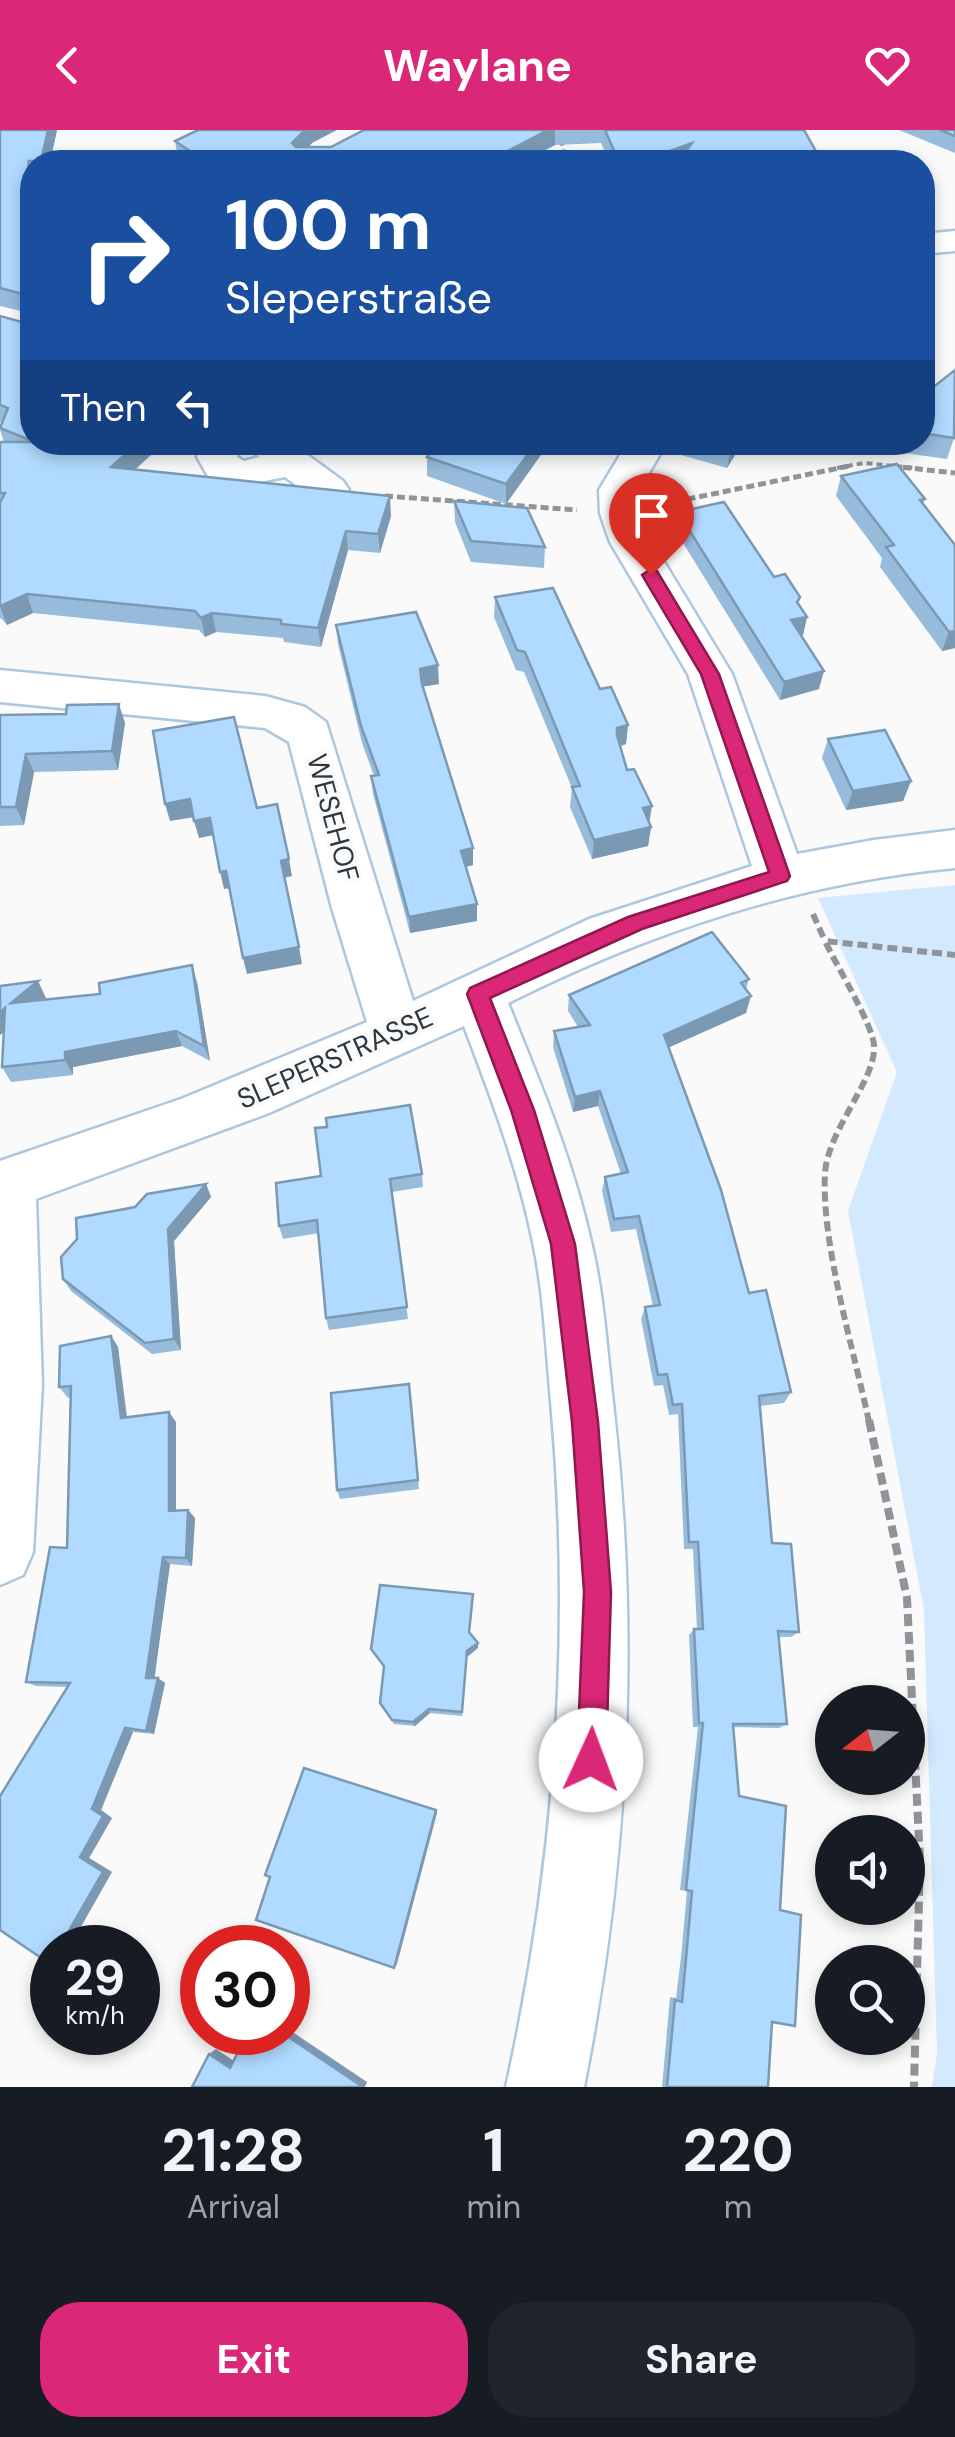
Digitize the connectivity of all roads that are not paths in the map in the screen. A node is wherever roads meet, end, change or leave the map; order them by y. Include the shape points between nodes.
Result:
1 (218, 455) edge
2 (275, 455) edge
3 (281, 455) edge
4 (640, 455) edge
5 (329, 490) edge
6 (0, 686) edge
7 (955, 849) edge
8 (780, 876) junction
9 (478, 994) junction
10 (396, 1033) junction
11 (3, 1185) edge
12 (0, 1552) edge
13 (546, 2087) edge

1 - 2 street via 222,469 244,473
3 - 5 street
4 - 8 street via 619,490 620,513 710,674
6 - 10 street, WESEHOF via 265,712 310,734
7 - 8 street, SLEPERSTRASSE via 884,854
8 - 9 street, SLEPERSTRASSE via 635,922
9 - 10 street, SLEPERSTRASSE
9 - 13 street via 523,1110 563,1244 598,1592 590,1794 565,2004
10 - 11 street, SLEPERSTRASSE via 174,1127
11 - 12 street via 11,1384

